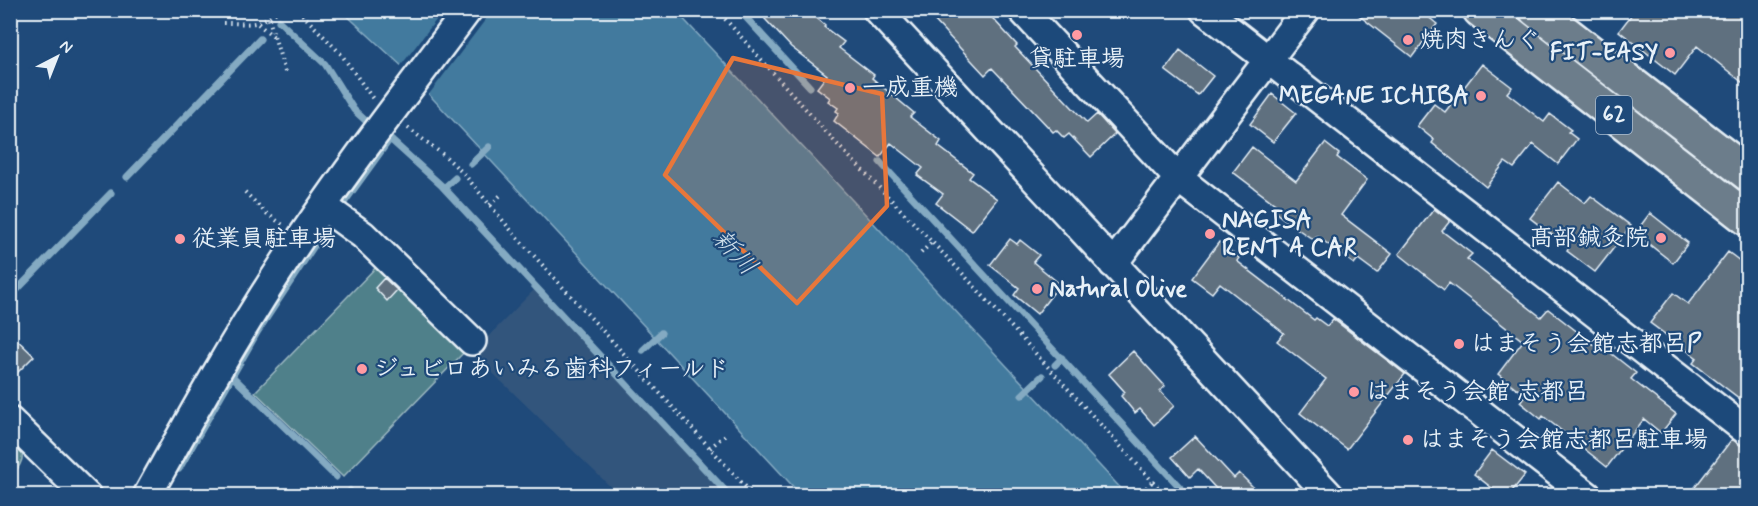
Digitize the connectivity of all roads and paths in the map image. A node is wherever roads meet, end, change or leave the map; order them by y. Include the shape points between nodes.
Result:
1 (279, 10) edge
2 (298, 10) edge
3 (468, 10) edge
4 (717, 10) edge
5 (877, 10) edge
6 (1022, 10) edge
7 (1204, 10) edge
8 (1306, 10) edge
9 (1480, 10) edge
10 (1536, 10) edge
11 (269, 19) junction
12 (223, 23) dead end
13 (258, 24) junction
14 (274, 37) junction
15 (1268, 60) junction
16 (285, 72) dead end
17 (396, 106) junction
18 (1748, 174) edge
19 (1178, 178) junction
20 (244, 192) dead end
21 (503, 193) dead end
22 (490, 205) junction
23 (323, 206) junction
24 (1748, 219) edge
25 (301, 238) junction
26 (932, 242) junction
27 (921, 253) dead end
28 (1113, 264) junction
29 (472, 341) dead end
30 (10, 421) edge
31 (1748, 432) edge
32 (726, 434) dead end
33 (710, 448) junction
34 (1154, 482) junction
35 (1142, 492) dead end
36 (87, 495) edge
37 (147, 495) edge
38 (754, 495) edge
39 (1166, 495) edge
40 (1330, 495) edge
41 (1588, 495) edge

1 - 11 path
2 - 17 path via 341,54 376,105
3 - 17 street
4 - 26 path via 836,143
5 - 28 street
6 - 19 street
7 - 15 street
8 - 15 street
9 - 24 main road, 62
10 - 18 main road, 62
11 - 13 path
11 - 14 path
12 - 13 path
13 - 14 path
14 - 16 path
15 - 19 street
15 - 31 street
17 - 22 path
17 - 23 street
19 - 28 street
19 - 41 street
20 - 25 path
21 - 22 path
22 - 33 path
23 - 25 street
23 - 29 street via 363,235
25 - 37 street via 245,323
26 - 27 path
26 - 34 path
28 - 40 street
30 - 36 street
32 - 33 path
33 - 38 path
34 - 35 path
34 - 39 path

